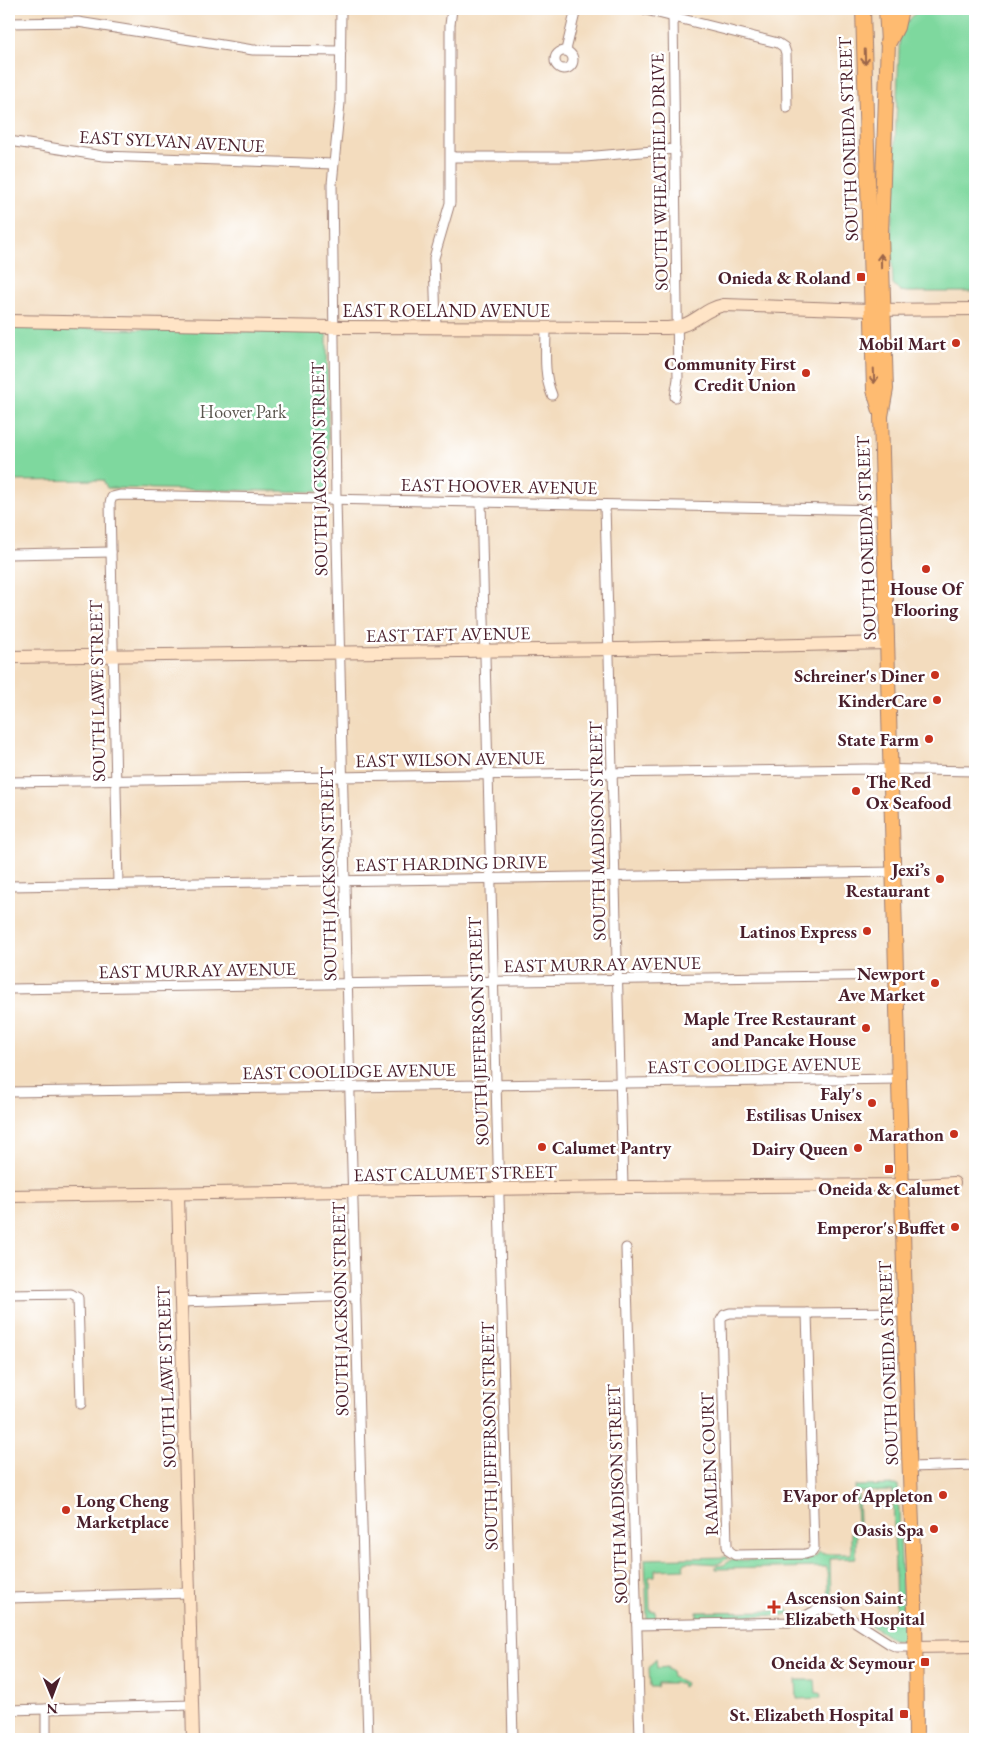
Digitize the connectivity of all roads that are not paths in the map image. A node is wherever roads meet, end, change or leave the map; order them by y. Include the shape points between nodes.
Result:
1 (341, 9) edge
2 (452, 9) edge
3 (576, 9) edge
4 (642, 9) edge
5 (863, 9) edge
6 (886, 9) edge
7 (900, 9) edge
8 (673, 17) junction
9 (9, 23) edge
10 (888, 42) junction
11 (566, 50) dead end
12 (341, 51) junction
13 (788, 108) dead end
14 (9, 141) edge
15 (675, 149) junction
16 (451, 157) junction
17 (334, 164) junction
18 (975, 309) edge
19 (877, 310) junction
20 (9, 321) edge
21 (333, 326) junction
22 (436, 327) junction
23 (677, 327) junction
24 (546, 328) junction
25 (552, 395) dead end
26 (675, 397) dead end
27 (112, 497) joint
28 (336, 499) junction
29 (480, 502) junction
30 (605, 505) junction
31 (885, 510) junction
32 (111, 552) junction
33 (9, 554) edge
34 (888, 643) junction
35 (609, 648) junction
36 (484, 651) junction
37 (339, 653) junction
38 (113, 656) junction
39 (9, 657) edge
40 (892, 770) junction
41 (975, 771) edge
42 (612, 772) junction
43 (488, 774) junction
44 (342, 777) junction
45 (116, 780) junction
46 (9, 782) edge
47 (894, 872) junction
48 (614, 876) junction
49 (490, 878) junction
50 (345, 881) junction
51 (118, 884) junction
52 (9, 886) edge
53 (896, 976) junction
54 (617, 980) junction
55 (492, 982) junction
56 (348, 984) junction
57 (9, 989) edge
58 (899, 1079) junction
59 (620, 1084) junction
60 (495, 1086) junction
61 (350, 1087) junction
62 (9, 1092) edge
63 (954, 1183) dead end
64 (902, 1185) junction
65 (623, 1187) junction
66 (499, 1190) junction
67 (354, 1192) junction
68 (178, 1194) junction
69 (9, 1196) edge
70 (626, 1248) dead end
71 (9, 1295) edge
72 (356, 1296) junction
73 (181, 1302) junction
74 (906, 1312) junction
75 (807, 1313) junction
76 (81, 1404) dead end
77 (910, 1466) junction
78 (975, 1466) edge
79 (189, 1593) junction
80 (9, 1598) edge
81 (637, 1625) junction
82 (975, 1646) edge
83 (915, 1647) junction
84 (192, 1705) junction
85 (46, 1709) junction
86 (9, 1710) edge
87 (46, 1739) edge
88 (192, 1739) edge
89 (368, 1739) edge
90 (513, 1739) edge
91 (640, 1739) edge
92 (916, 1739) edge

1 - 12 street, SOUTH JACKSON STREET
2 - 16 street
3 - 11 street
4 - 8 street
5 -> 19 main road, SOUTH ONEIDA STREET
6 - 10 main road, SOUTH ONEIDA STREET
7 - 10 highway
8 - 13 street via 784,47
8 - 15 street, SOUTH WHEATFIELD DRIVE
9 - 12 street via 78,22 253,50
19 -> 10 main road, SOUTH ONEIDA STREET
12 - 17 street, SOUTH JACKSON STREET
14 - 17 street, EAST SYLVAN AVENUE via 103,156
15 - 16 street via 585,157
15 - 23 street, SOUTH WHEATFIELD DRIVE
16 - 22 street via 450,207 434,258
17 - 21 street, SOUTH JACKSON STREET
18 - 19 street, EAST ROELAND AVENUE
19 - 23 street, EAST ROELAND AVENUE via 724,305 716,306 690,324
19 - 31 main road, SOUTH ONEIDA STREET via 886,389 882,416
20 - 21 street, EAST ROELAND AVENUE
21 - 22 street, EAST ROELAND AVENUE
21 - 28 street, SOUTH JACKSON STREET
22 - 24 street, EAST ROELAND AVENUE
23 - 24 street, EAST ROELAND AVENUE
23 - 26 street, SOUTH WHEATFIELD DRIVE
24 - 25 street via 546,375
27 - 28 street, EAST HOOVER AVENUE
27 - 32 street, SOUTH LAWE STREET
28 - 29 street, EAST HOOVER AVENUE
28 - 37 street, SOUTH JACKSON STREET
29 - 30 street, EAST HOOVER AVENUE
29 - 36 street, SOUTH JEFFERSON STREET
30 - 31 street, EAST HOOVER AVENUE
30 - 35 street, SOUTH MADISON STREET
31 - 34 main road, SOUTH ONEIDA STREET
32 - 33 street
32 - 38 street, SOUTH LAWE STREET
34 - 35 street, EAST TAFT AVENUE
34 - 40 main road, SOUTH ONEIDA STREET
35 - 36 street, EAST TAFT AVENUE
35 - 42 street, SOUTH MADISON STREET
36 - 37 street, EAST TAFT AVENUE
36 - 43 street, SOUTH JEFFERSON STREET
37 - 38 street, EAST TAFT AVENUE
37 - 44 street, SOUTH JACKSON STREET
38 - 39 street, EAST TAFT AVENUE
38 - 45 street, SOUTH LAWE STREET
40 - 41 street, EAST WILSON AVENUE
40 - 42 street, EAST WILSON AVENUE
40 - 47 main road, SOUTH ONEIDA STREET
42 - 43 street, EAST WILSON AVENUE
42 - 48 street, SOUTH MADISON STREET
43 - 44 street, EAST WILSON AVENUE
43 - 49 street, SOUTH JEFFERSON STREET
44 - 45 street, EAST WILSON AVENUE
44 - 50 street, SOUTH JACKSON STREET
45 - 46 street, EAST WILSON AVENUE
45 - 51 street, SOUTH LAWE STREET
47 - 48 street, EAST HARDING DRIVE
47 - 53 main road, SOUTH ONEIDA STREET
48 - 49 street, EAST HARDING DRIVE
48 - 54 street, SOUTH MADISON STREET
49 - 50 street, EAST HARDING DRIVE
49 - 55 street, SOUTH JEFFERSON STREET
50 - 51 street, EAST HARDING DRIVE
50 - 56 street, SOUTH JACKSON STREET
51 - 52 street, EAST HARDING DRIVE
53 - 54 street, EAST MURRAY AVENUE
53 - 58 main road, SOUTH ONEIDA STREET
54 - 55 street, EAST MURRAY AVENUE
54 - 59 street, SOUTH MADISON STREET
55 - 56 street, EAST MURRAY AVENUE
55 - 60 street, SOUTH JEFFERSON STREET
56 - 57 street, EAST MURRAY AVENUE
56 - 61 street, SOUTH JACKSON STREET
58 - 59 street, EAST COOLIDGE AVENUE
58 - 64 main road, SOUTH ONEIDA STREET
59 - 60 street, EAST COOLIDGE AVENUE
59 - 65 street, SOUTH MADISON STREET
60 - 61 street, EAST COOLIDGE AVENUE
60 - 66 street, SOUTH JEFFERSON STREET
61 - 62 street, EAST COOLIDGE AVENUE
61 - 67 street, SOUTH JACKSON STREET
63 - 64 street, EAST CALUMET STREET
64 - 65 street, EAST CALUMET STREET
64 - 74 main road, SOUTH ONEIDA STREET
65 - 66 street, EAST CALUMET STREET
66 - 67 street, EAST CALUMET STREET
66 - 90 street, SOUTH JEFFERSON STREET
67 - 68 street, EAST CALUMET STREET
67 - 72 street, SOUTH JACKSON STREET
68 - 69 street, EAST CALUMET STREET
68 - 73 street, SOUTH LAWE STREET
70 - 81 street, SOUTH MADISON STREET
71 - 76 street via 71,1294 78,1298
72 - 73 street
72 - 89 street, SOUTH JACKSON STREET
73 - 79 street, SOUTH LAWE STREET
74 - 75 street, RAMLEN COURT
74 - 77 main road, SOUTH ONEIDA STREET
75 - 75 street, RAMLEN COURT via 730,1313 721,1320 727,1546 735,1555 806,1554 814,1548
77 - 78 street
77 - 83 main road, SOUTH ONEIDA STREET
79 - 80 street
79 - 84 street, SOUTH LAWE STREET
81 - 83 street via 791,1622 812,1611 830,1608 890,1644
81 - 91 street, SOUTH MADISON STREET
82 - 83 street
83 - 92 main road, SOUTH ONEIDA STREET
84 - 85 street
84 - 88 street, SOUTH LAWE STREET
85 - 86 street
85 - 87 street

